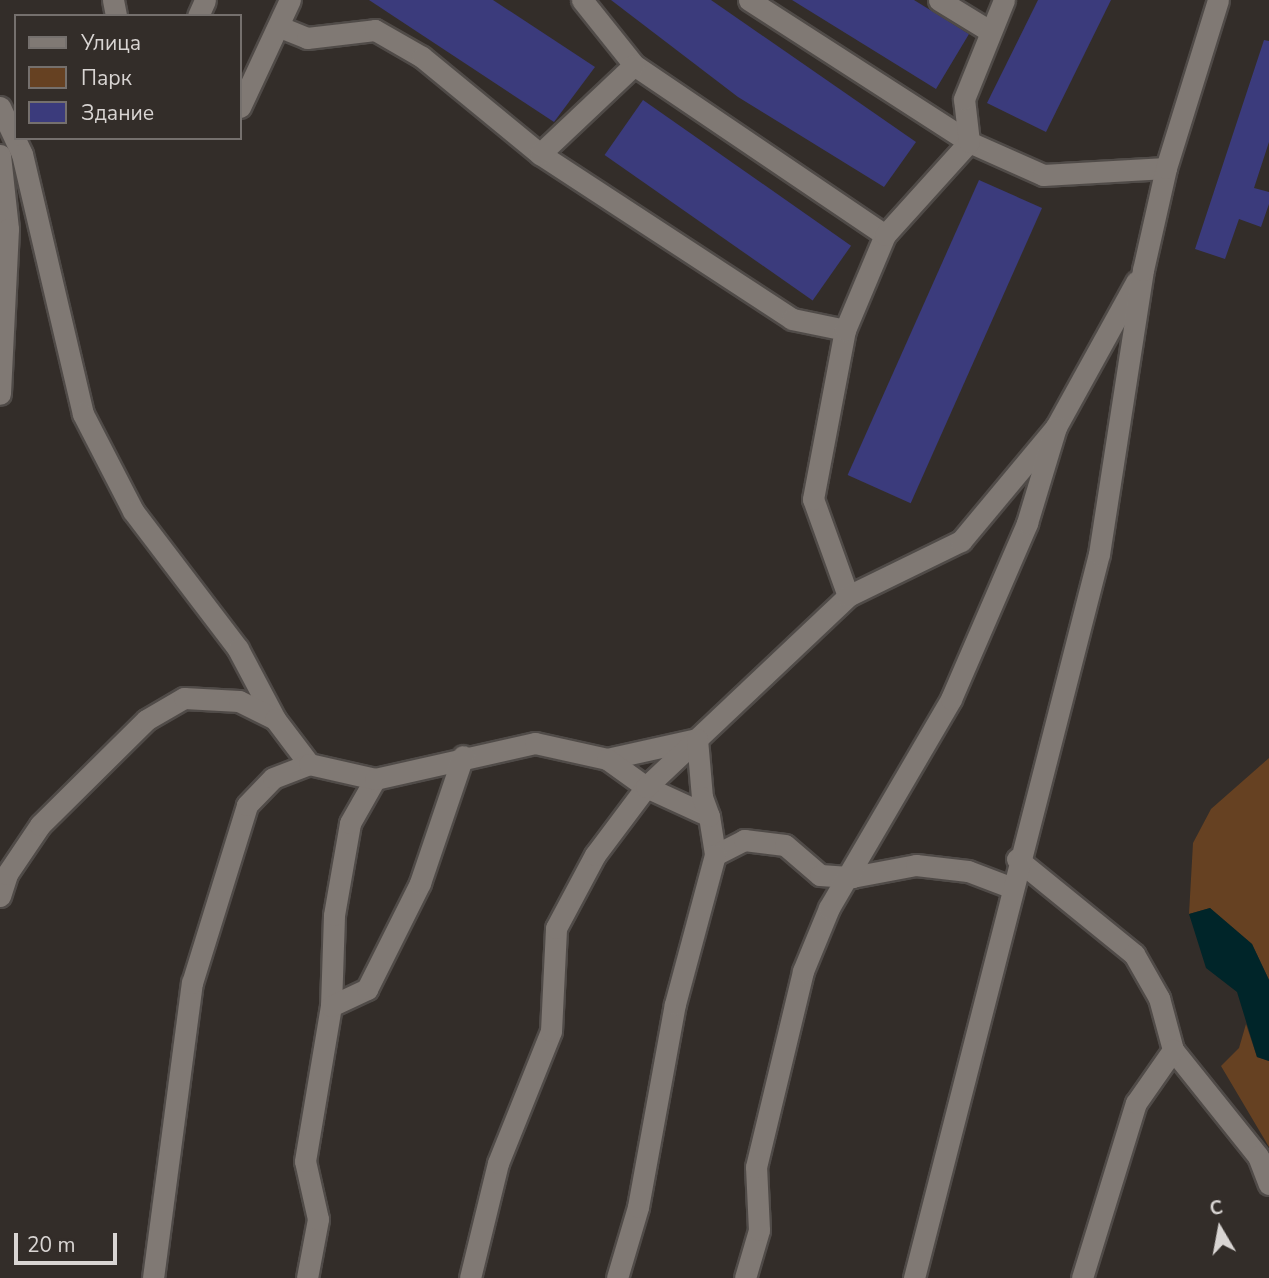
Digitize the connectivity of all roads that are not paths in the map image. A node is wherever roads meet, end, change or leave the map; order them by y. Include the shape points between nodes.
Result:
1 (289, 0) edge
2 (582, 0) edge
3 (749, 0) edge
4 (939, 0) edge
5 (1003, 0) edge
6 (1218, 0) edge
7 (280, 27) junction
8 (988, 30) junction
9 (634, 65) junction
10 (242, 103) edge
11 (0, 107) edge
12 (14, 136) edge
13 (16, 140) edge
14 (968, 142) junction
15 (540, 154) junction
16 (0, 155) edge
17 (1166, 168) junction
18 (886, 235) junction
19 (1143, 270) junction
20 (845, 330) junction
21 (0, 394) edge
22 (1056, 427) junction
23 (848, 596) junction
24 (275, 719) junction
25 (697, 739) junction
26 (463, 756) junction
27 (607, 759) junction
28 (309, 764) junction
29 (375, 779) junction
30 (646, 787) junction
31 (709, 816) junction
32 (715, 855) junction
33 (1017, 859) junction
34 (852, 877) junction
35 (1010, 887) junction
36 (0, 896) edge
37 (331, 1006) junction
38 (1174, 1051) junction
39 (1269, 1184) edge
40 (153, 1278) edge
41 (307, 1278) edge
42 (470, 1278) edge
43 (617, 1278) edge
44 (745, 1278) edge
45 (914, 1278) edge
46 (1082, 1278) edge

1 - 7 street
2 - 9 street
3 - 14 street
4 - 8 street
5 - 8 street
6 - 17 street
7 - 10 street
7 - 15 street via 307,38 375,30 422,57
8 - 14 street via 964,99
9 - 15 street
9 - 18 street
11 - 12 street
13 - 24 street via 83,414 133,511 237,649
14 - 17 street via 1043,175
14 - 18 street
15 - 20 street via 792,320
16 - 21 street via 8,229
17 - 19 street
18 - 20 street
19 - 22 street
19 - 33 street via 1099,554
20 - 23 street via 813,499
22 - 23 street via 961,541
22 - 34 street via 1027,523 951,699
23 - 25 street
24 - 28 street
24 - 36 street via 239,701 184,698 146,720 40,825 7,874
25 - 27 street
25 - 30 street
25 - 31 street via 702,797
26 - 27 street via 535,743
26 - 29 street
26 - 37 street via 420,883 367,989
27 - 30 street
28 - 29 street
28 - 40 street via 273,778 247,805 195,971
29 - 37 street via 350,823 334,915
30 - 31 street
30 - 42 street via 595,855 556,928 551,1031 498,1163
31 - 32 street
32 - 34 street via 744,840 785,845 820,875
32 - 43 street via 675,1004 638,1207
33 - 35 street
33 - 38 street via 1134,954 1159,998
34 - 35 street via 916,865 968,871
34 - 44 street via 829,908 803,971 756,1167 759,1230
35 - 45 street
37 - 41 street via 305,1161 318,1219
38 - 39 street via 1258,1156
38 - 46 street via 1136,1103

